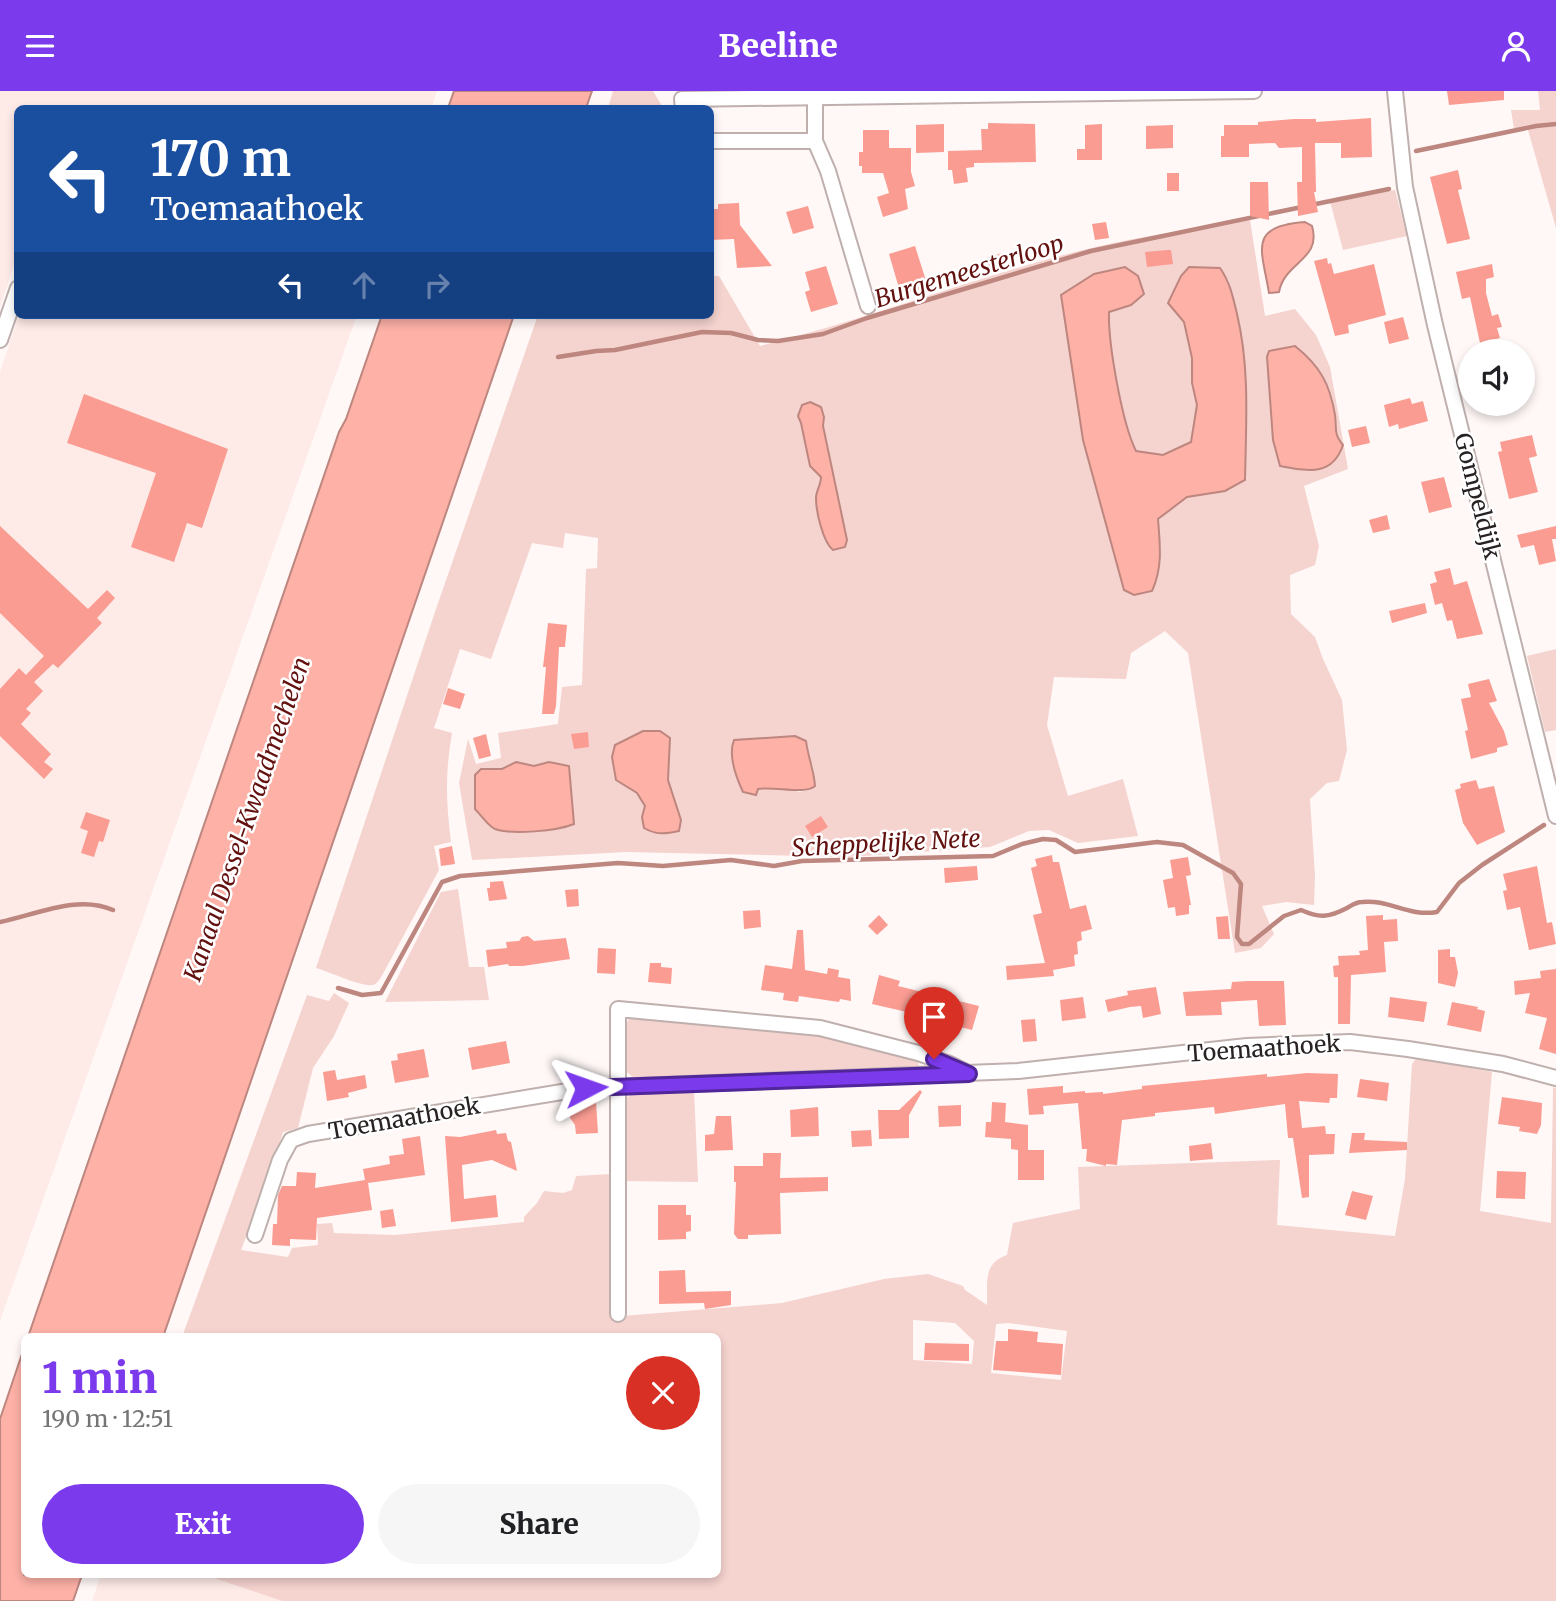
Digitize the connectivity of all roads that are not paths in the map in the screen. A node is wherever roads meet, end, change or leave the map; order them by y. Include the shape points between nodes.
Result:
1 (1255, 91) edge
2 (1395, 91) edge
3 (816, 97) junction
4 (683, 105) edge
5 (714, 141) edge
6 (815, 141) junction
7 (14, 300) edge
8 (868, 306) dead end
9 (0, 340) edge
10 (1556, 816) edge
11 (969, 1074) junction
12 (1556, 1078) edge
13 (618, 1086) junction
14 (255, 1235) dead end
15 (618, 1314) dead end

1 - 3 street
2 - 10 street, Gompeldijk via 1405,187 1432,311
3 - 4 street via 682,99
3 - 6 street
5 - 6 street
6 - 8 street
7 - 9 street
11 - 12 street, Toemaathoek via 1247,1047 1350,1042 1503,1064
11 - 13 street, Toemaathoek
11 - 13 street, Toemaathoek via 918,1053 820,1028 618,1009
13 - 14 street, Toemaathoek via 513,1099 290,1140
13 - 15 street, Toemaathoek

